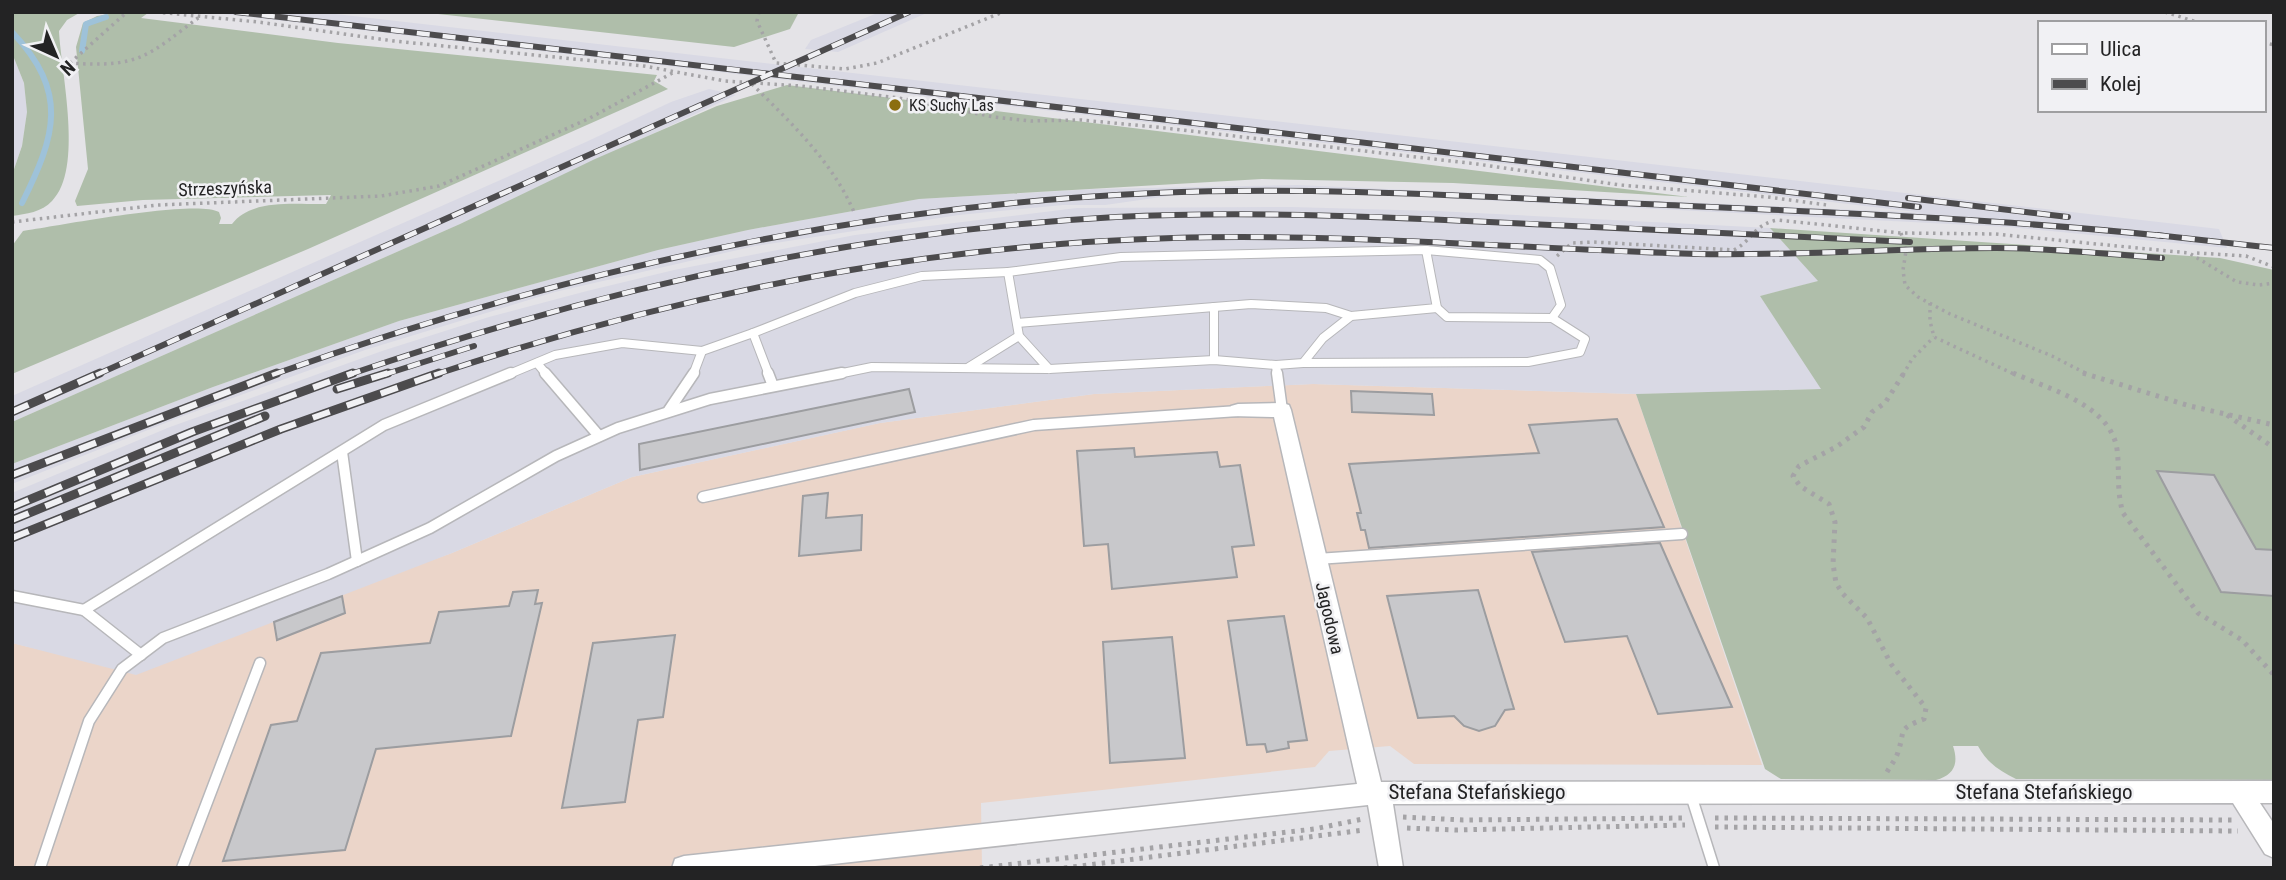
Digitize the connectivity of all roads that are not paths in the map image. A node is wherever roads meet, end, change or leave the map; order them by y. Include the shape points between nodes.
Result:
1 (1426, 250) junction
2 (1008, 272) junction
3 (1214, 307) junction
4 (1437, 308) junction
5 (1351, 316) junction
6 (1552, 318) junction
7 (1017, 323) junction
8 (753, 333) junction
9 (1019, 337) junction
10 (702, 351) junction
11 (1213, 360) junction
12 (537, 363) junction
13 (1303, 363) junction
14 (1276, 366) junction
15 (969, 368) junction
16 (1049, 369) junction
17 (773, 386) junction
18 (669, 410) junction
19 (1282, 410) junction
20 (1238, 411) joint
21 (598, 436) junction
22 (342, 452) junction
23 (703, 497) dead end
24 (1682, 534) dead end
25 (1317, 559) junction
26 (357, 561) junction
27 (12, 596) edge
28 (84, 610) junction
29 (141, 655) junction
30 (260, 663) dead end
31 (1690, 792) junction
32 (2239, 792) junction
33 (2274, 792) edge
34 (1376, 793) junction
35 (2265, 832) edge
36 (691, 867) edge
37 (40, 868) edge
38 (182, 868) edge
39 (1391, 868) edge
40 (1714, 868) edge

1 - 2 lane via 1121,257
1 - 4 lane
1 - 6 lane via 1539,260 1550,268 1561,305
2 - 7 lane
2 - 8 lane via 922,276 855,293
3 - 5 lane via 1326,308
3 - 7 lane
3 - 11 lane
4 - 5 lane
4 - 6 lane via 1447,317
5 - 13 lane via 1323,338
6 - 13 lane via 1585,339 1580,352 1528,362
7 - 9 lane
8 - 10 lane
8 - 17 lane
9 - 15 lane
9 - 16 lane
10 - 12 lane via 622,343 555,355
10 - 18 lane via 692,377
11 - 14 lane
11 - 16 lane
12 - 21 lane
12 - 22 lane via 384,425
13 - 14 lane
14 - 19 lane
15 - 16 lane
15 - 17 lane via 872,367
17 - 18 lane
18 - 21 lane
19 - 20 street
19 - 25 street, Jagodowa
20 - 23 lane via 1034,425
21 - 26 lane via 430,528
22 - 26 lane
22 - 28 lane
24 - 25 lane
25 - 34 street, Jagodowa via 1368,781
26 - 29 lane via 163,638
27 - 28 lane
28 - 29 lane
29 - 37 lane via 122,669 89,721
30 - 38 lane
31 - 32 street, Stefana Stefańskiego
31 - 34 street, Stefana Stefańskiego
31 - 40 lane
32 - 33 street, Stefana Stefańskiego
32 - 35 street
34 - 36 street, Stefana Stefańskiego
34 - 39 street, Jagodowa

